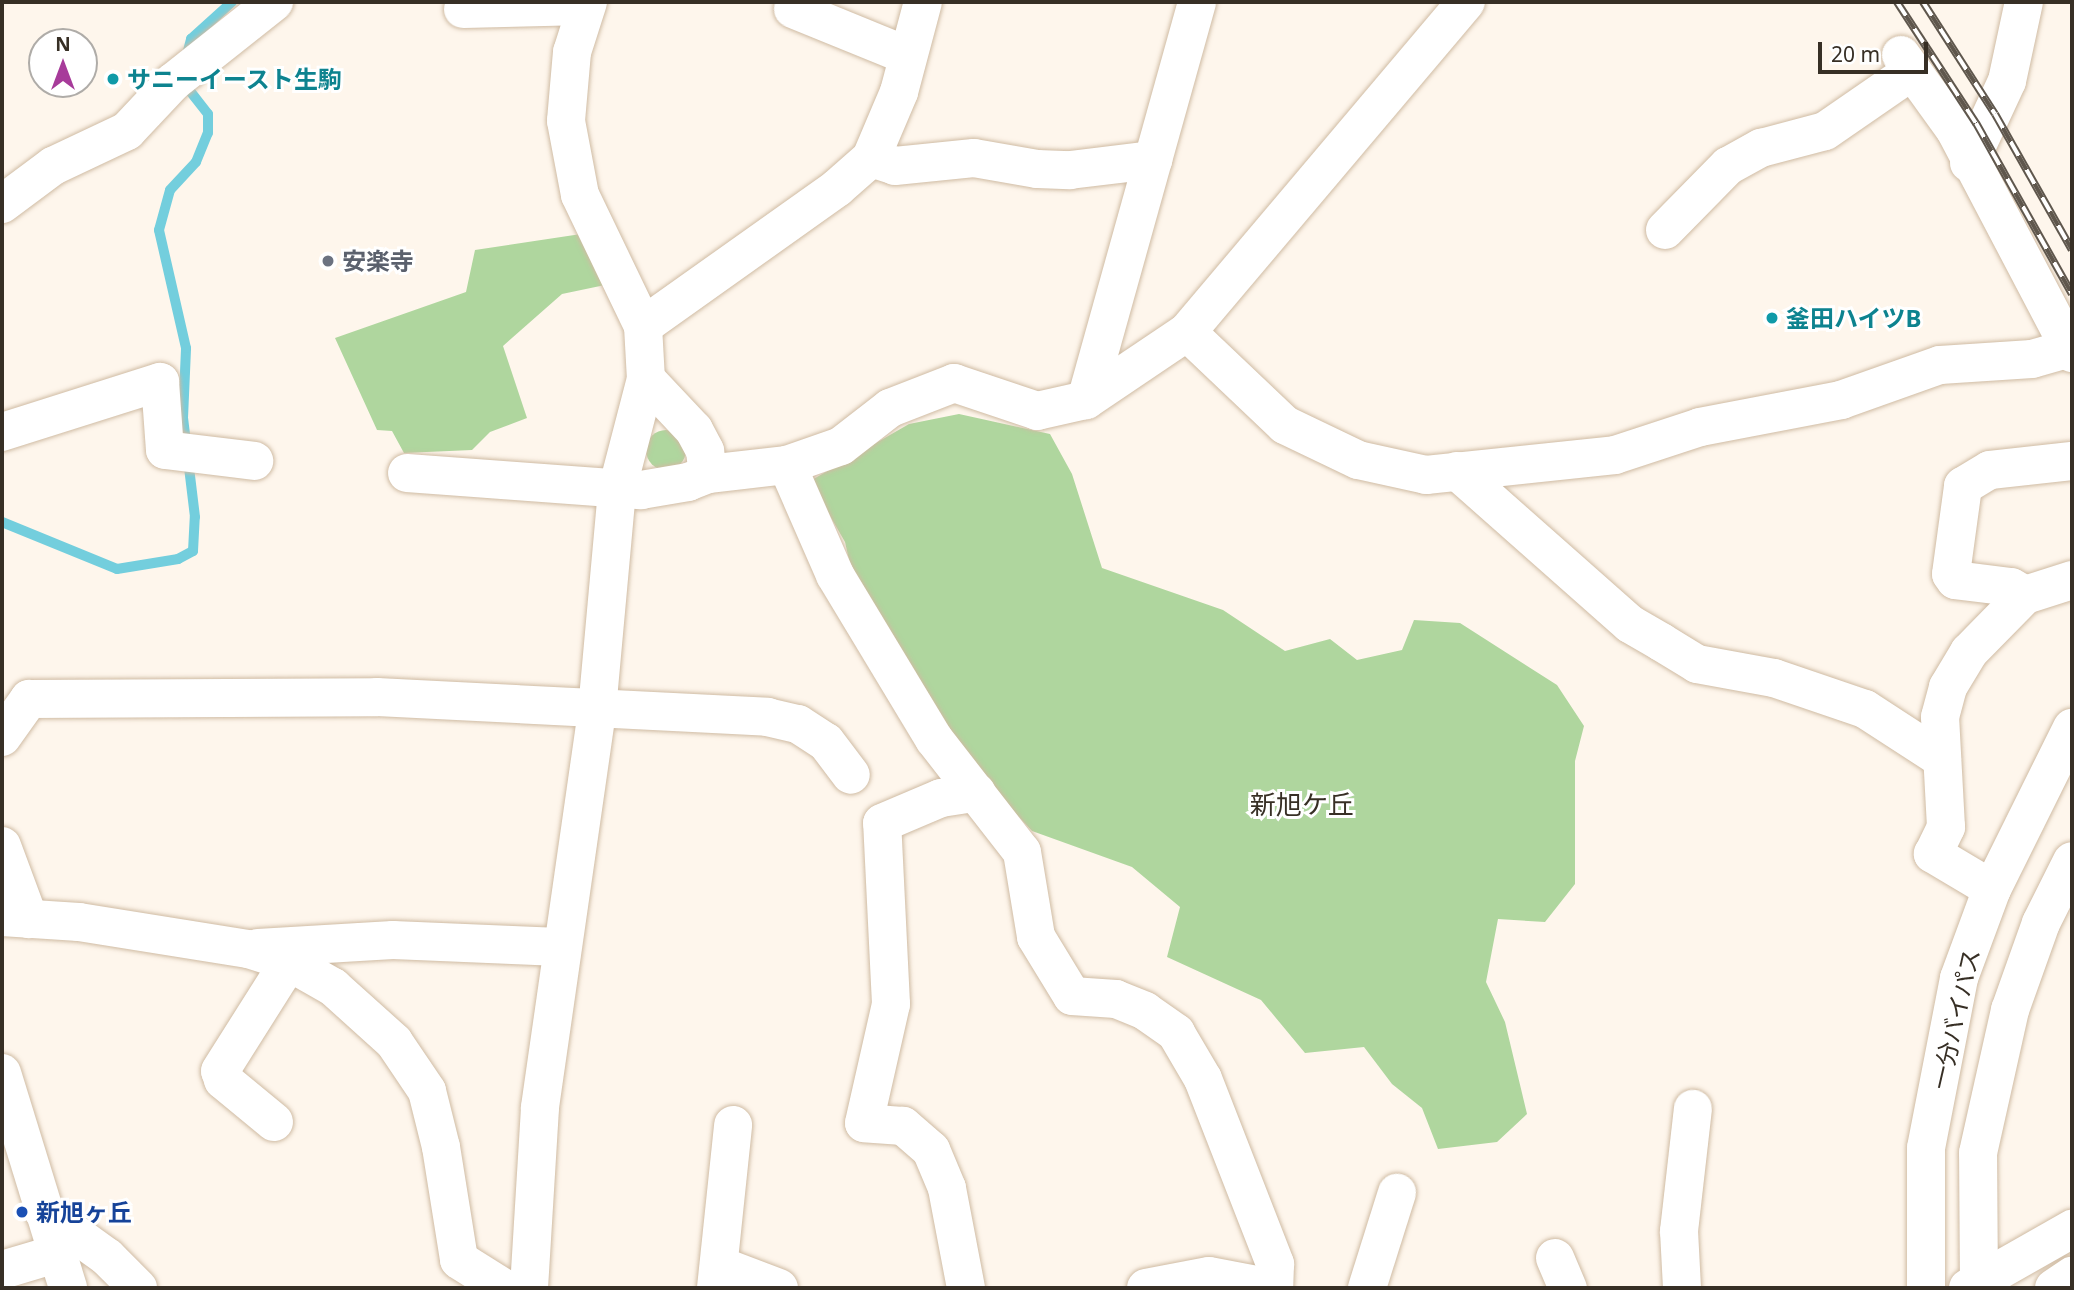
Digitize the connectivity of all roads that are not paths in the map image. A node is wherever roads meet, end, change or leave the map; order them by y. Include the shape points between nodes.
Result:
1 (274, 2) edge
2 (923, 2) edge
3 (1197, 2) edge
4 (1466, 2) edge
5 (2024, 2) edge
6 (587, 4) edge
7 (463, 9) dead end
8 (793, 9) dead end
9 (908, 56) junction
10 (871, 158) junction
11 (1153, 160) junction
12 (1969, 163) junction
13 (2, 204) edge
14 (1665, 230) dead end
15 (643, 326) junction
16 (1187, 332) junction
17 (2071, 351) edge
18 (646, 379) junction
19 (1086, 400) junction
20 (2, 432) edge
21 (254, 461) dead end
22 (2072, 461) edge
23 (786, 465) junction
24 (1457, 471) junction
25 (407, 473) dead end
26 (708, 474) junction
27 (617, 490) junction
28 (2072, 580) edge
29 (2025, 595) junction
30 (597, 710) junction
31 (2072, 728) edge
32 (2, 737) edge
33 (1942, 759) junction
34 (851, 775) dead end
35 (977, 792) junction
36 (2, 846) edge
37 (2072, 861) edge
38 (1992, 889) junction
39 (15, 918) edge
40 (560, 947) junction
41 (247, 949) junction
42 (289, 962) junction
43 (2, 1073) edge
44 (1693, 1109) dead end
45 (274, 1122) dead end
46 (733, 1125) dead end
47 (1397, 1193) dead end
48 (43, 1211) junction
49 (2057, 1237) edge
50 (2, 1270) edge
51 (64, 1271) edge
52 (2072, 1276) edge
53 (718, 1277) edge
54 (1975, 1285) edge
55 (138, 1288) edge
56 (504, 1288) edge
57 (529, 1288) edge
58 (779, 1288) edge
59 (966, 1288) edge
60 (1146, 1288) edge
61 (1273, 1288) edge
62 (1367, 1288) edge
63 (1682, 1288) edge
64 (1926, 1288) edge
65 (2054, 1288) edge

1 - 13 main road via 173,82 127,131 53,166
2 - 9 main road
3 - 11 main road
4 - 16 main road
5 - 12 main road via 2007,81
6 - 7 main road
6 - 15 main road via 572,52 566,121 580,195
8 - 9 main road
9 - 10 main road
10 - 11 main road via 895,166 974,158 1070,170
10 - 15 main road via 837,188
11 - 19 main road
12 - 14 main road via 1955,130 1907,63 1825,131 1761,148 1728,166
12 - 17 main road
15 - 18 main road
16 - 19 main road
16 - 24 main road via 1285,425 1358,460 1426,475
17 - 24 main road via 2032,359 1940,365 1841,400 1700,427 1615,456
18 - 26 main road via 694,430 705,451
18 - 27 main road
19 - 23 main road via 1037,411 954,383 890,408 841,446
20 - 21 main road via 160,382 165,450
22 - 29 main road via 1990,470 1963,486 1951,574 1955,580 2011,587
23 - 26 main road
23 - 35 main road via 835,575 934,738
24 - 33 main road via 1630,624 1697,664 1774,678 1865,709
25 - 27 main road
26 - 27 main road via 666,487
27 - 30 main road
28 - 29 main road
29 - 33 main road via 1969,652 1948,687 1940,717
30 - 32 main road via 377,697 29,699
30 - 34 main road via 767,717 798,724 826,742
30 - 40 main road
31 - 38 main road, 一分バイパス
33 - 38 main road via 1945,827 1933,854
35 - 59 main road via 941,798 882,823 891,1004 864,1123 903,1126 931,1150 947,1188
35 - 61 main road via 1022,852 1035,937 1072,996 1116,999 1145,1011 1176,1033 1203,1079 1275,1264
36 - 39 main road
37 - 54 main road via 2041,923 2007,1023 1978,1153
38 - 64 main road, 一分バイパス via 1959,978 1926,1148
39 - 41 main road via 79,922
40 - 41 main road via 381,940
40 - 57 main road via 540,1107
41 - 42 main road
42 - 45 main road via 220,1071 223,1080
42 - 56 main road via 333,987 394,1042 427,1091 441,1147 458,1260
43 - 48 main road
44 - 63 main road via 1679,1231
46 - 53 main road
47 - 62 main road
48 - 51 main road
48 - 55 main road via 107,1257
49 - 54 main road
50 - 51 main road
52 - 65 main road
53 - 58 main road
60 - 61 main road via 1209,1276

